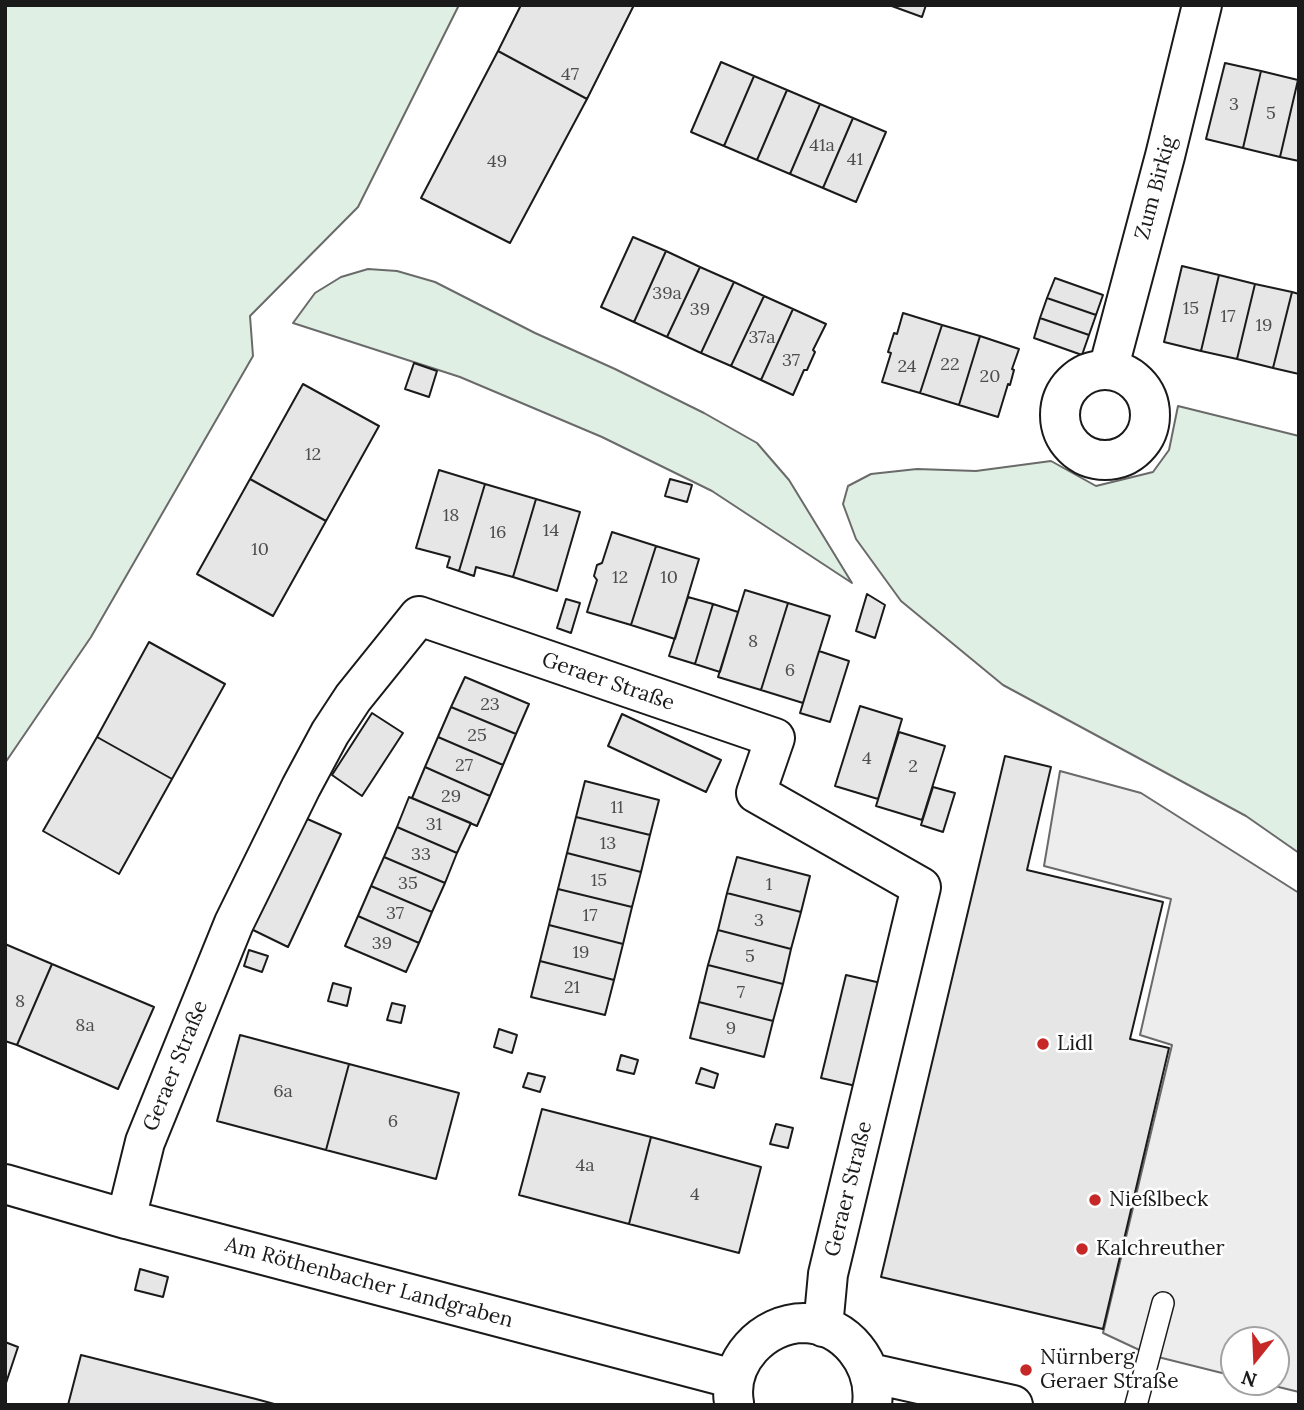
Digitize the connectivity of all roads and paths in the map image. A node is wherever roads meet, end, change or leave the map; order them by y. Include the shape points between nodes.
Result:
1 (1202, 5) edge
2 (1108, 370) dead end
3 (5, 1184) edge
4 (126, 1219) junction
5 (1163, 1303) dead end
6 (823, 1327) junction
7 (871, 1389) edge
8 (734, 1392) edge
9 (1013, 1405) edge
10 (1136, 1405) edge

1 - 2 street, Zum Birkig
3 - 4 street, Am Röthenbacher Landgraben
4 - 6 street, Geraer Straße via 145,1142 234,923 330,733 419,616 775,738 756,793 921,887 828,1275
4 - 8 street, Am Röthenbacher Landgraben
5 - 10 lane
6 - 7 street via 844,1337 860,1353
6 - 8 street via 804,1323 767,1334 741,1361
7 - 9 street

